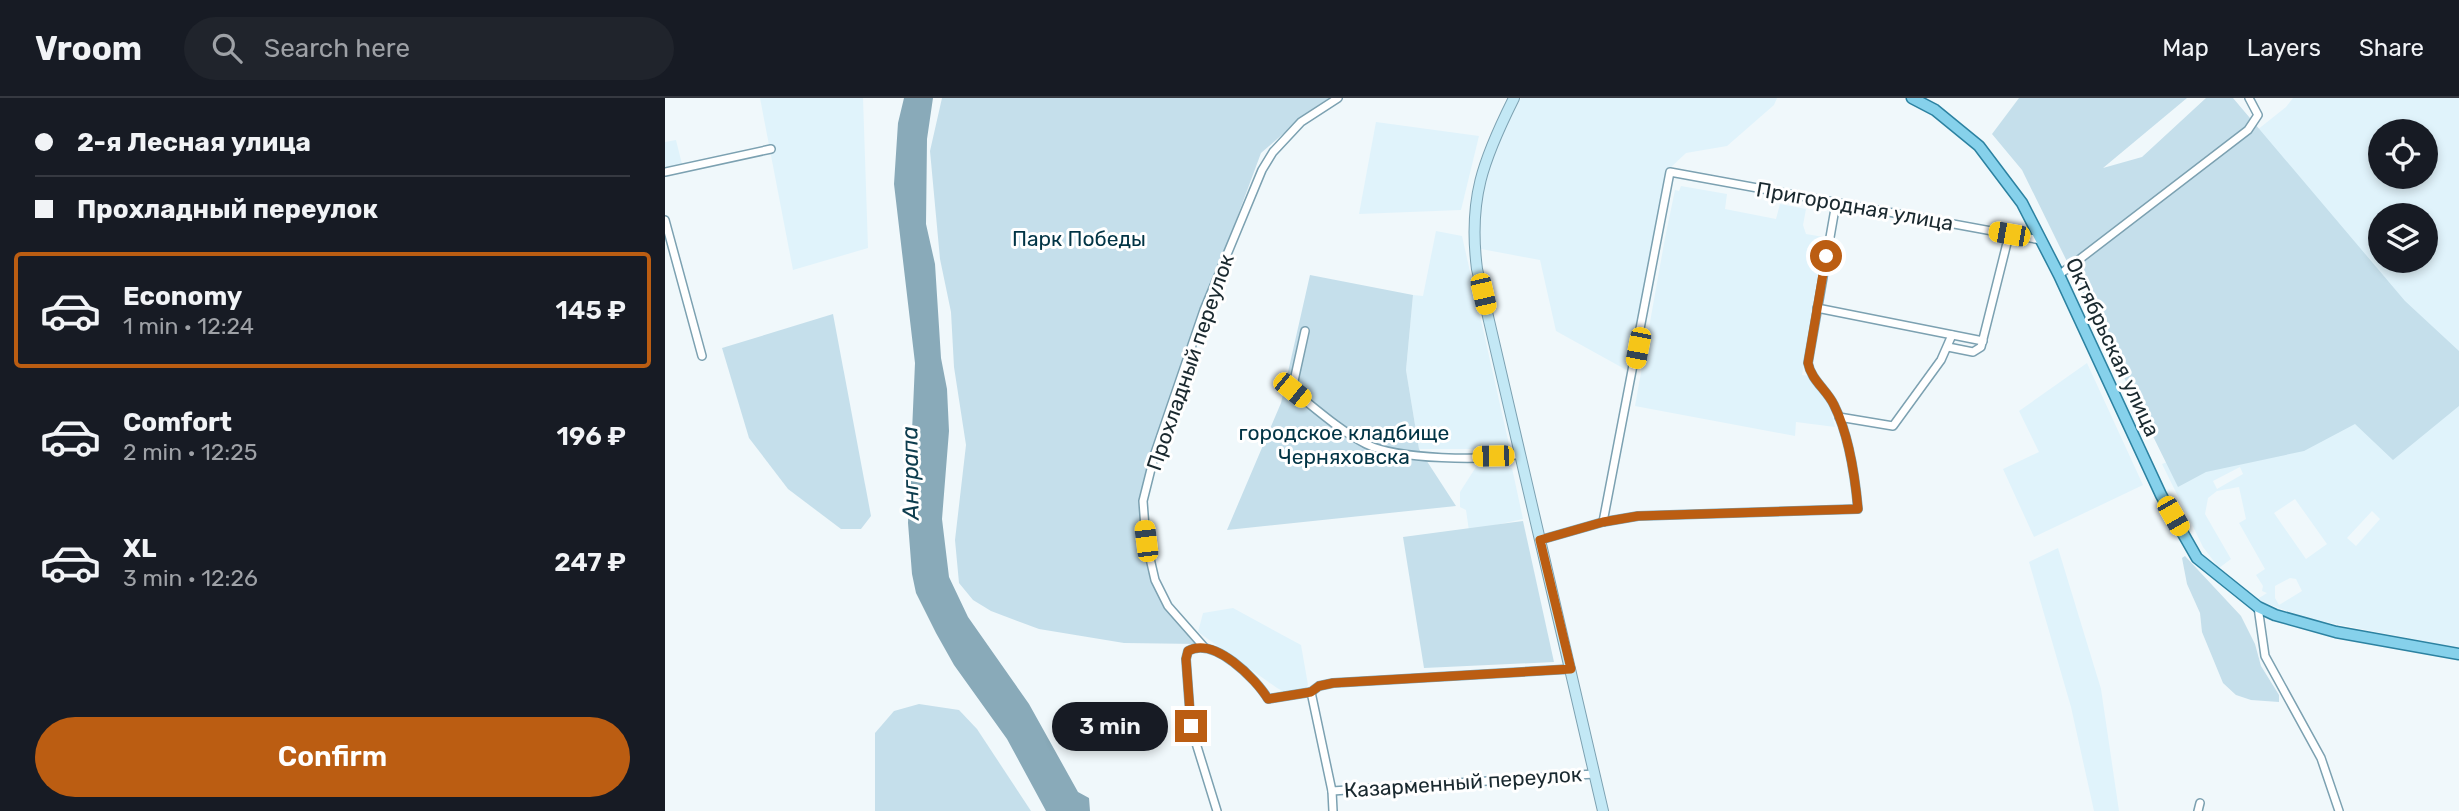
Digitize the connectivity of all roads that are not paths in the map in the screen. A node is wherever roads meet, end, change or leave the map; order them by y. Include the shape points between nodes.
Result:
1 (1338, 98) edge
2 (1514, 98) edge
3 (1912, 98) edge
4 (2249, 98) edge
5 (771, 149) dead end
6 (665, 172) edge
7 (1836, 203) junction
8 (665, 220) edge
9 (2009, 234) junction
10 (2041, 240) junction
11 (2059, 275) junction
12 (1817, 308) junction
13 (1305, 331) dead end
14 (1952, 335) junction
15 (1983, 341) junction
16 (1948, 347) junction
17 (702, 356) dead end
18 (1839, 417) junction
19 (1520, 454) junction
20 (1603, 522) junction
21 (1540, 540) junction
22 (2258, 607) junction
23 (1205, 648) junction
24 (2459, 654) edge
25 (1571, 669) junction
26 (1311, 692) junction
27 (1594, 774) junction
28 (1332, 791) junction
29 (1217, 811) edge
30 (1333, 811) edge
31 (1602, 811) edge
32 (2340, 811) edge

1 - 23 street, Прохладный переулок via 1301,122 1262,170 1204,310 1143,501 1155,580 1168,606
2 - 19 street via 1480,180 1472,231
3 - 10 main road, Октябрьская улица via 1935,110 1979,146 2022,203
4 - 11 street via 2257,115 2248,130
5 - 6 street
7 - 9 street, Пригородная улица
7 - 12 street
7 - 20 street, Пригородная улица via 1670,172
8 - 17 street
9 - 10 street, Пригородная улица
9 - 15 street
10 - 11 main road, Октябрьская улица
11 - 22 main road, Октябрьская улица via 2161,495 2197,558
12 - 14 street
12 - 18 street via 1808,367
13 - 19 street via 1292,390 1366,444 1399,454
14 - 15 street
14 - 16 street
15 - 16 street via 1976,352
16 - 18 street via 1893,426
18 - 20 street via 1858,509 1660,514
19 - 21 street
20 - 21 street
21 - 25 street
22 - 24 main road, Октябрьская улица via 2336,632
22 - 32 street via 2265,656 2321,758
23 - 26 street via 1253,677 1268,699
23 - 29 street via 1188,651 1186,659 1191,726
25 - 26 street via 1333,683
25 - 27 street
26 - 28 street
27 - 28 street, Казарменный переулок
27 - 31 street
28 - 30 street

